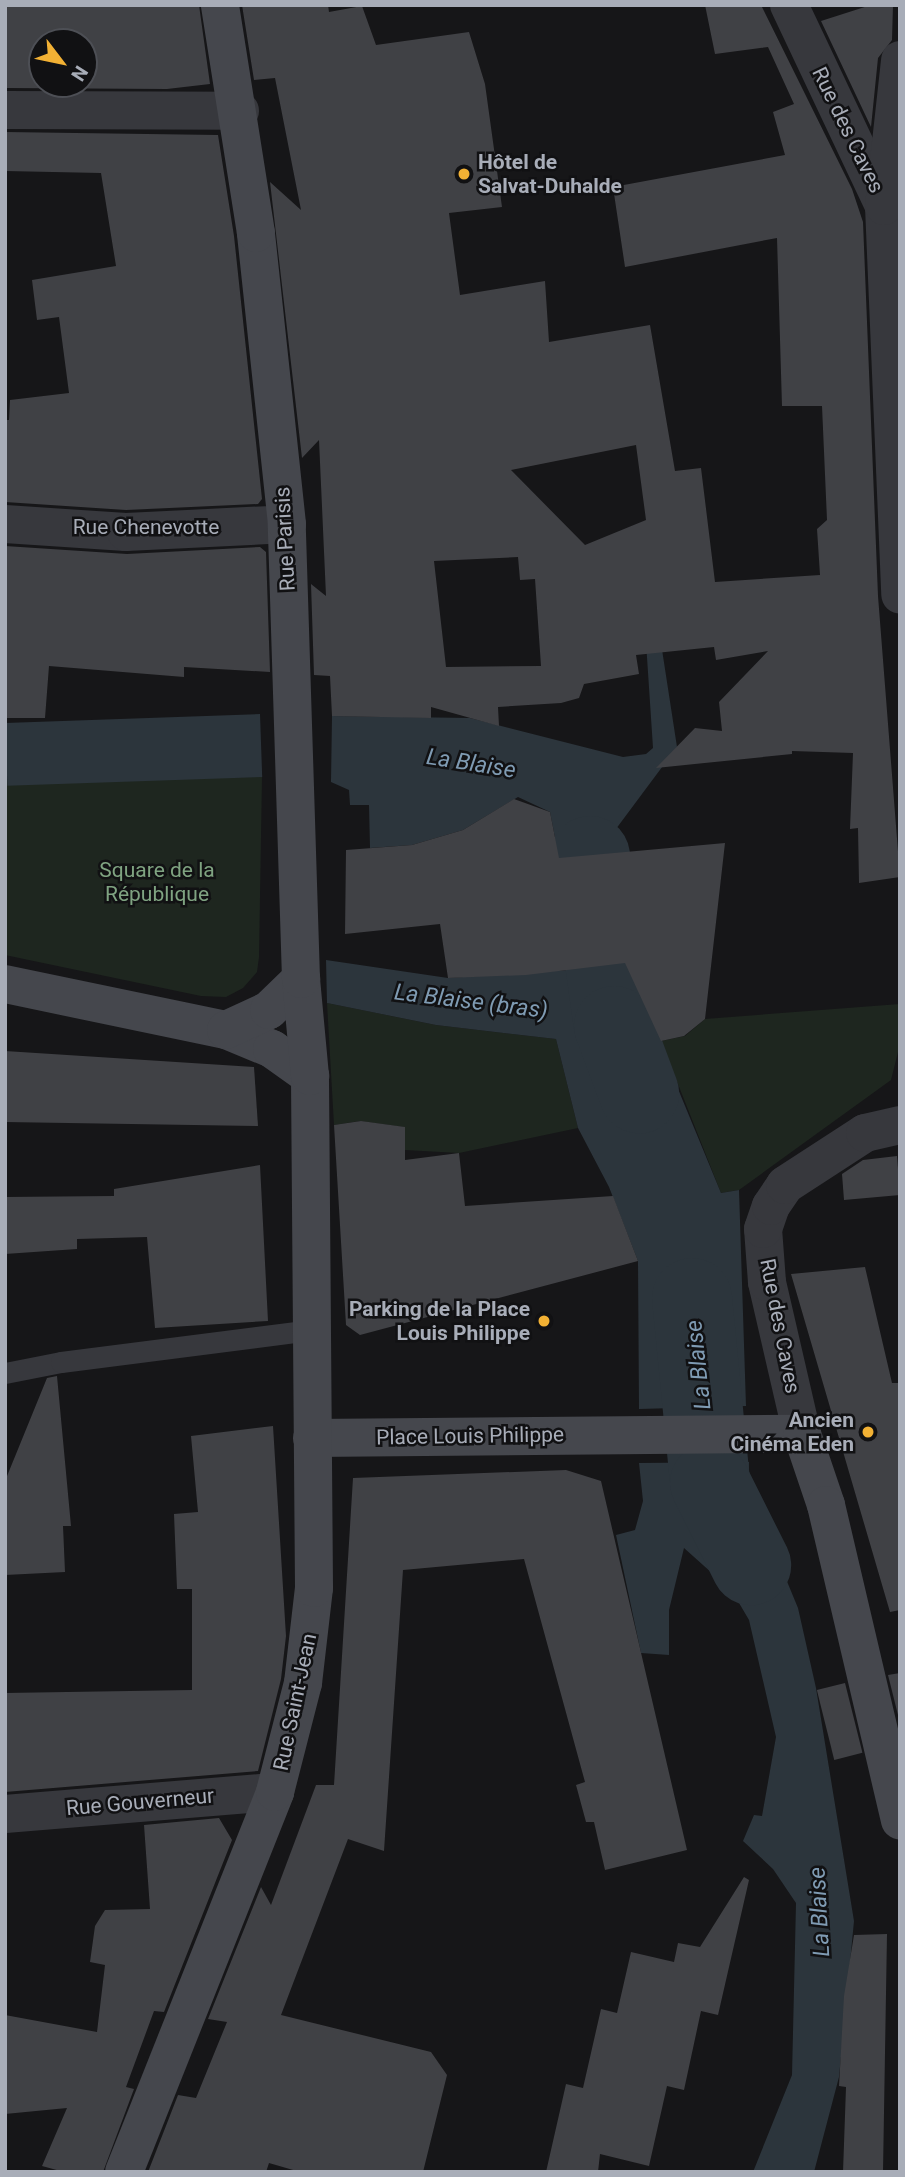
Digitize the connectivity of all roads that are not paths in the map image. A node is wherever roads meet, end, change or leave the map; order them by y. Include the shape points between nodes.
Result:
1 (220, 5) edge
2 (789, 5) edge
3 (900, 61) edge
4 (5, 110) edge
5 (240, 111) junction
6 (884, 206) junction
7 (5, 524) edge
8 (286, 524) junction
9 (900, 595) edge
10 (301, 979) junction
11 (5, 984) edge
12 (226, 1030) junction
13 (310, 1076) junction
14 (900, 1125) edge
15 (312, 1330) junction
16 (5, 1373) edge
17 (802, 1434) junction
18 (312, 1438) junction
19 (275, 1792) junction
20 (5, 1814) edge
21 (900, 1820) edge
22 (124, 2172) edge

1 - 5 main road, Rue Parisis
2 - 6 street, Rue des Caves
3 - 6 street
4 - 5 street
5 - 8 main road, Rue Parisis
6 - 9 street, Rue des Caves
7 - 8 street, Rue Chenevotte via 126,531
8 - 10 main road, Rue Parisis
10 - 12 main road via 269,1010
10 - 13 main road, Rue Parisis
11 - 12 main road
12 - 13 main road via 272,1049
13 - 15 main road, Rue Saint-Jean
14 - 17 street, Rue des Caves via 865,1133 785,1185 767,1217 767,1282
15 - 16 lane
15 - 18 main road, Rue Saint-Jean
17 - 18 main road, Place Louis Philippe
17 - 21 main road via 826,1505
18 - 19 main road, Rue Saint-Jean via 311,1633
19 - 20 street, Rue Gouverneur
19 - 22 main road, Rue Saint-Jean

